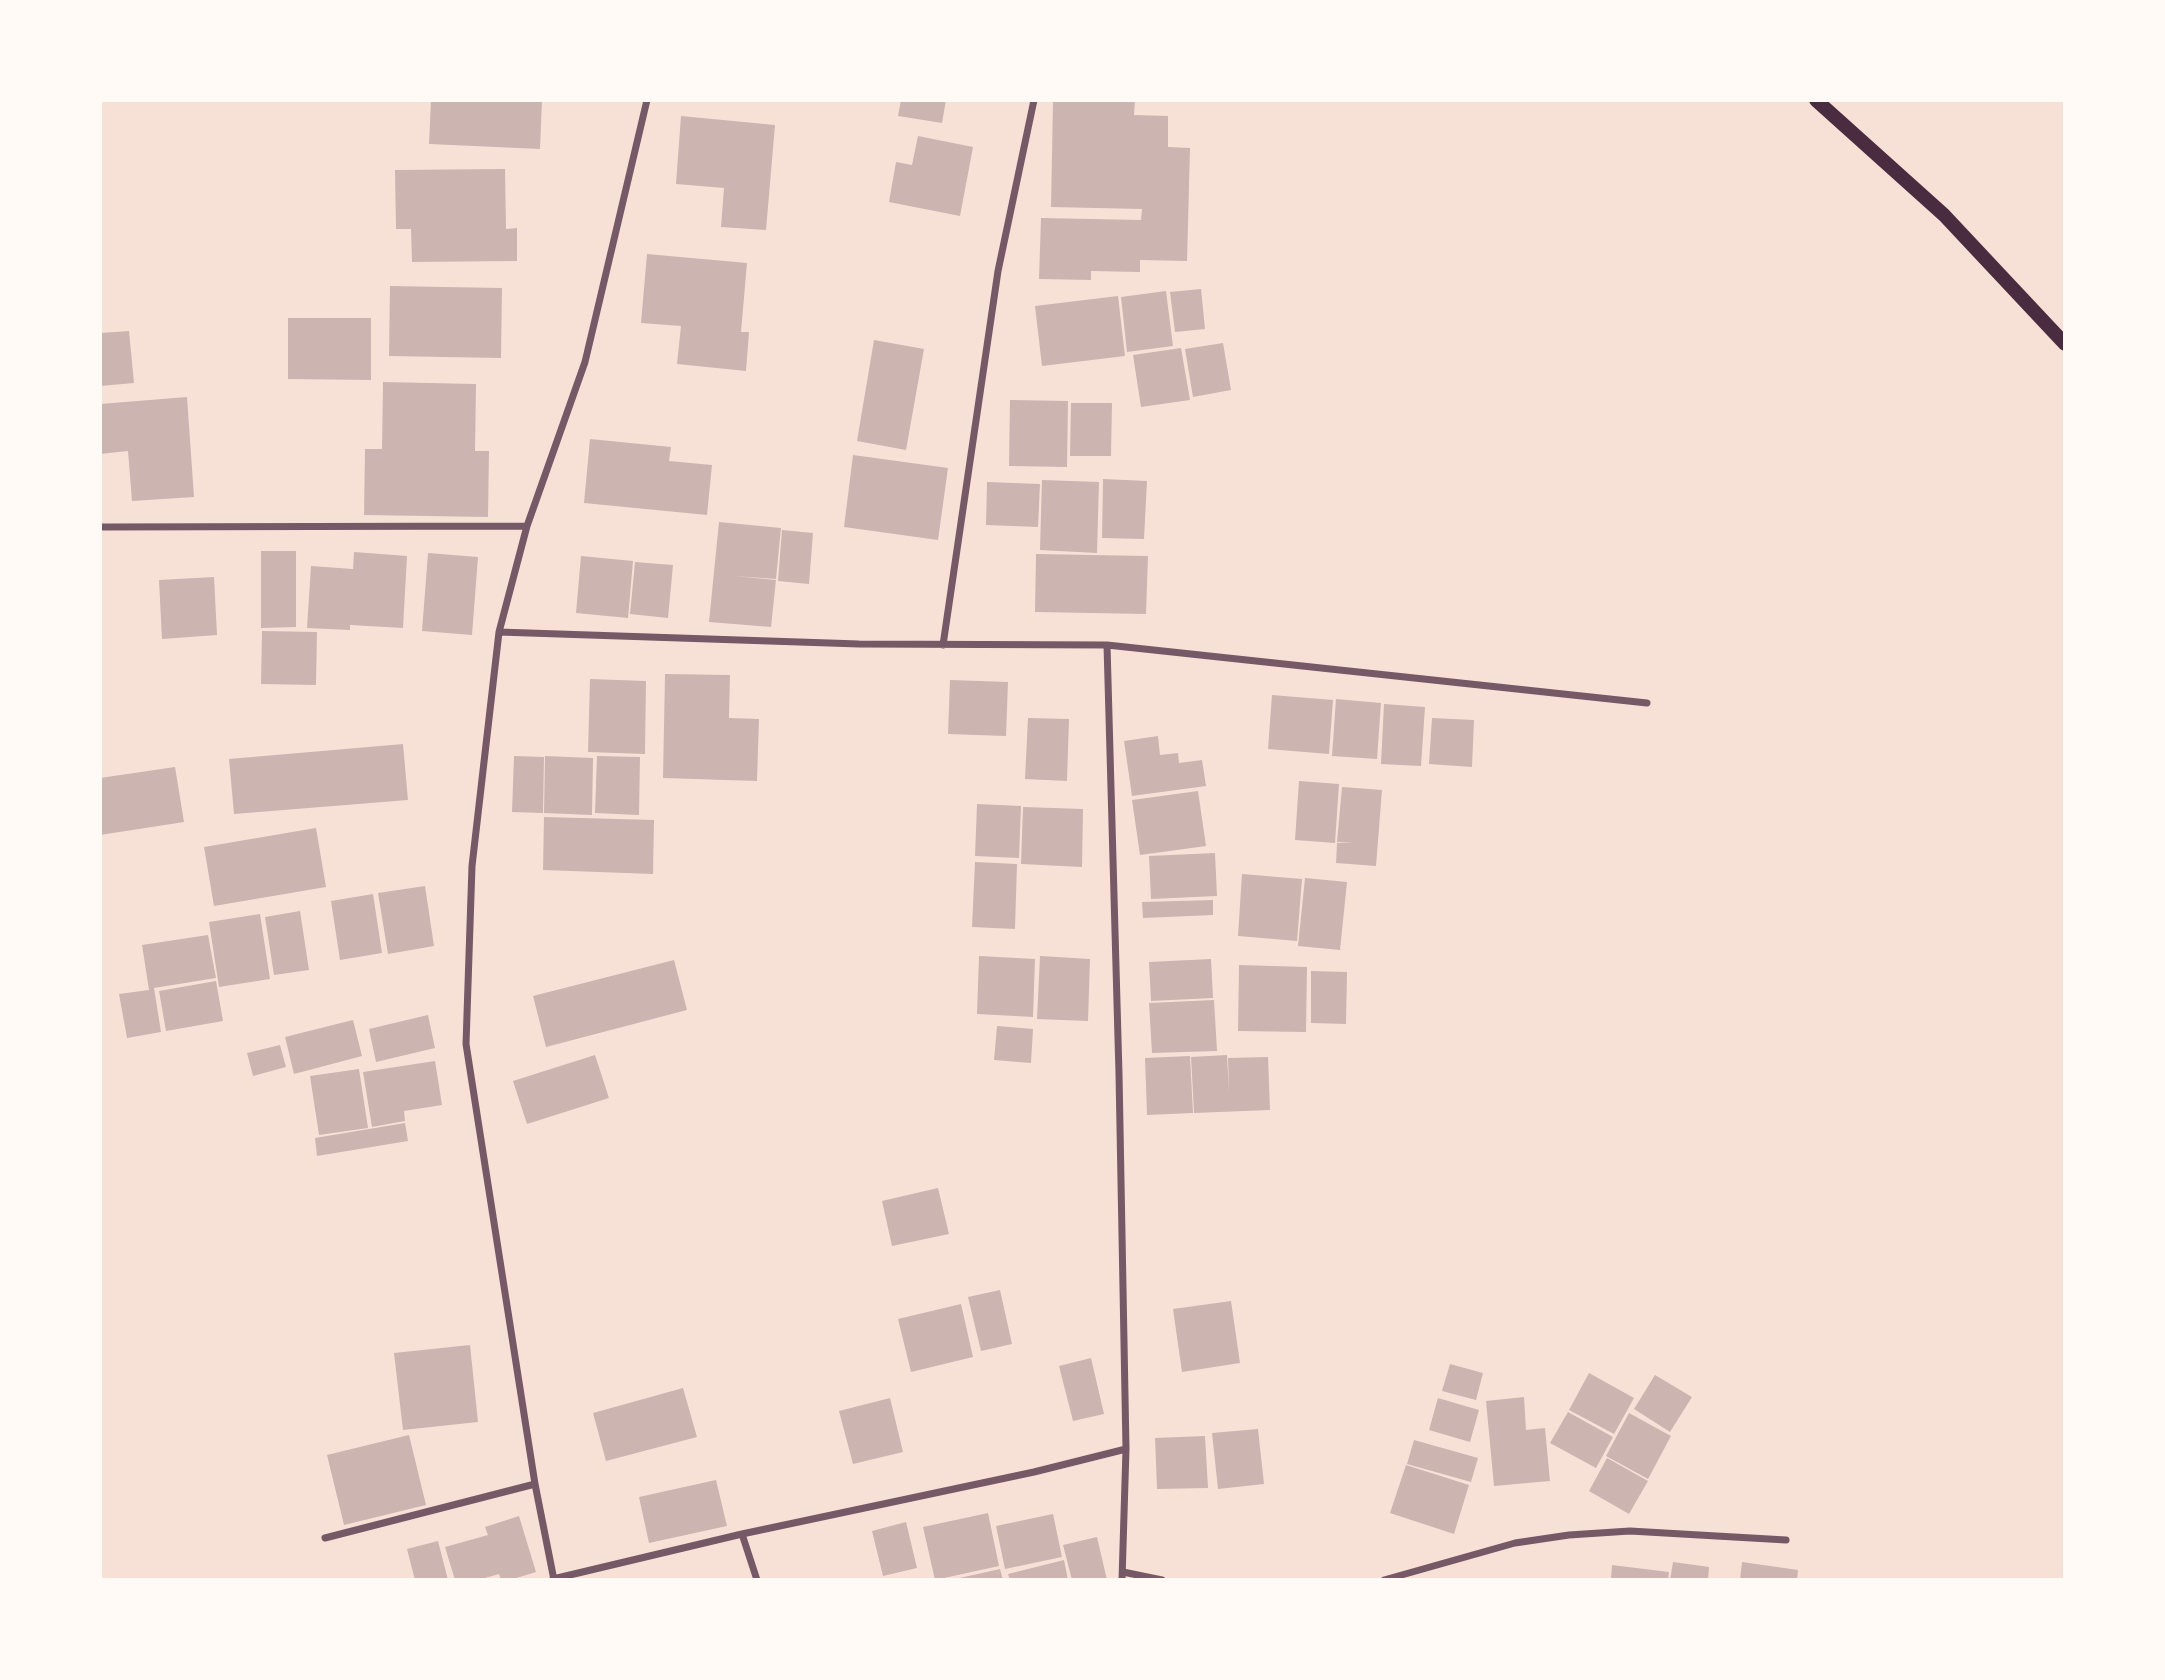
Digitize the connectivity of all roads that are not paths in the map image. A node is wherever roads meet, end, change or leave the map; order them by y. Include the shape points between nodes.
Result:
1 (647, 100) edge
2 (1034, 100) edge
3 (1816, 100) edge
4 (2065, 344) edge
5 (527, 526) junction
6 (100, 527) edge
7 (499, 632) junction
8 (943, 645) junction
9 (1107, 645) junction
10 (1647, 703) dead end
11 (1126, 1449) junction
12 (535, 1484) junction
13 (742, 1534) junction
14 (325, 1538) dead end
15 (1786, 1540) dead end
16 (1122, 1576) edge
17 (553, 1580) edge
18 (757, 1580) edge
19 (1162, 1580) edge
20 (1384, 1580) edge

1 - 5 street via 585,362
2 - 8 street via 998,271
3 - 4 main road via 1944,215
5 - 6 street
5 - 7 street
7 - 8 street
7 - 12 street via 472,866 466,1044
8 - 9 street
9 - 10 street
9 - 11 street
11 - 13 street
11 - 16 street
12 - 14 street
12 - 17 street
13 - 17 street
13 - 18 street
15 - 20 street via 1630,1531 1569,1535 1515,1543
16 - 19 street

